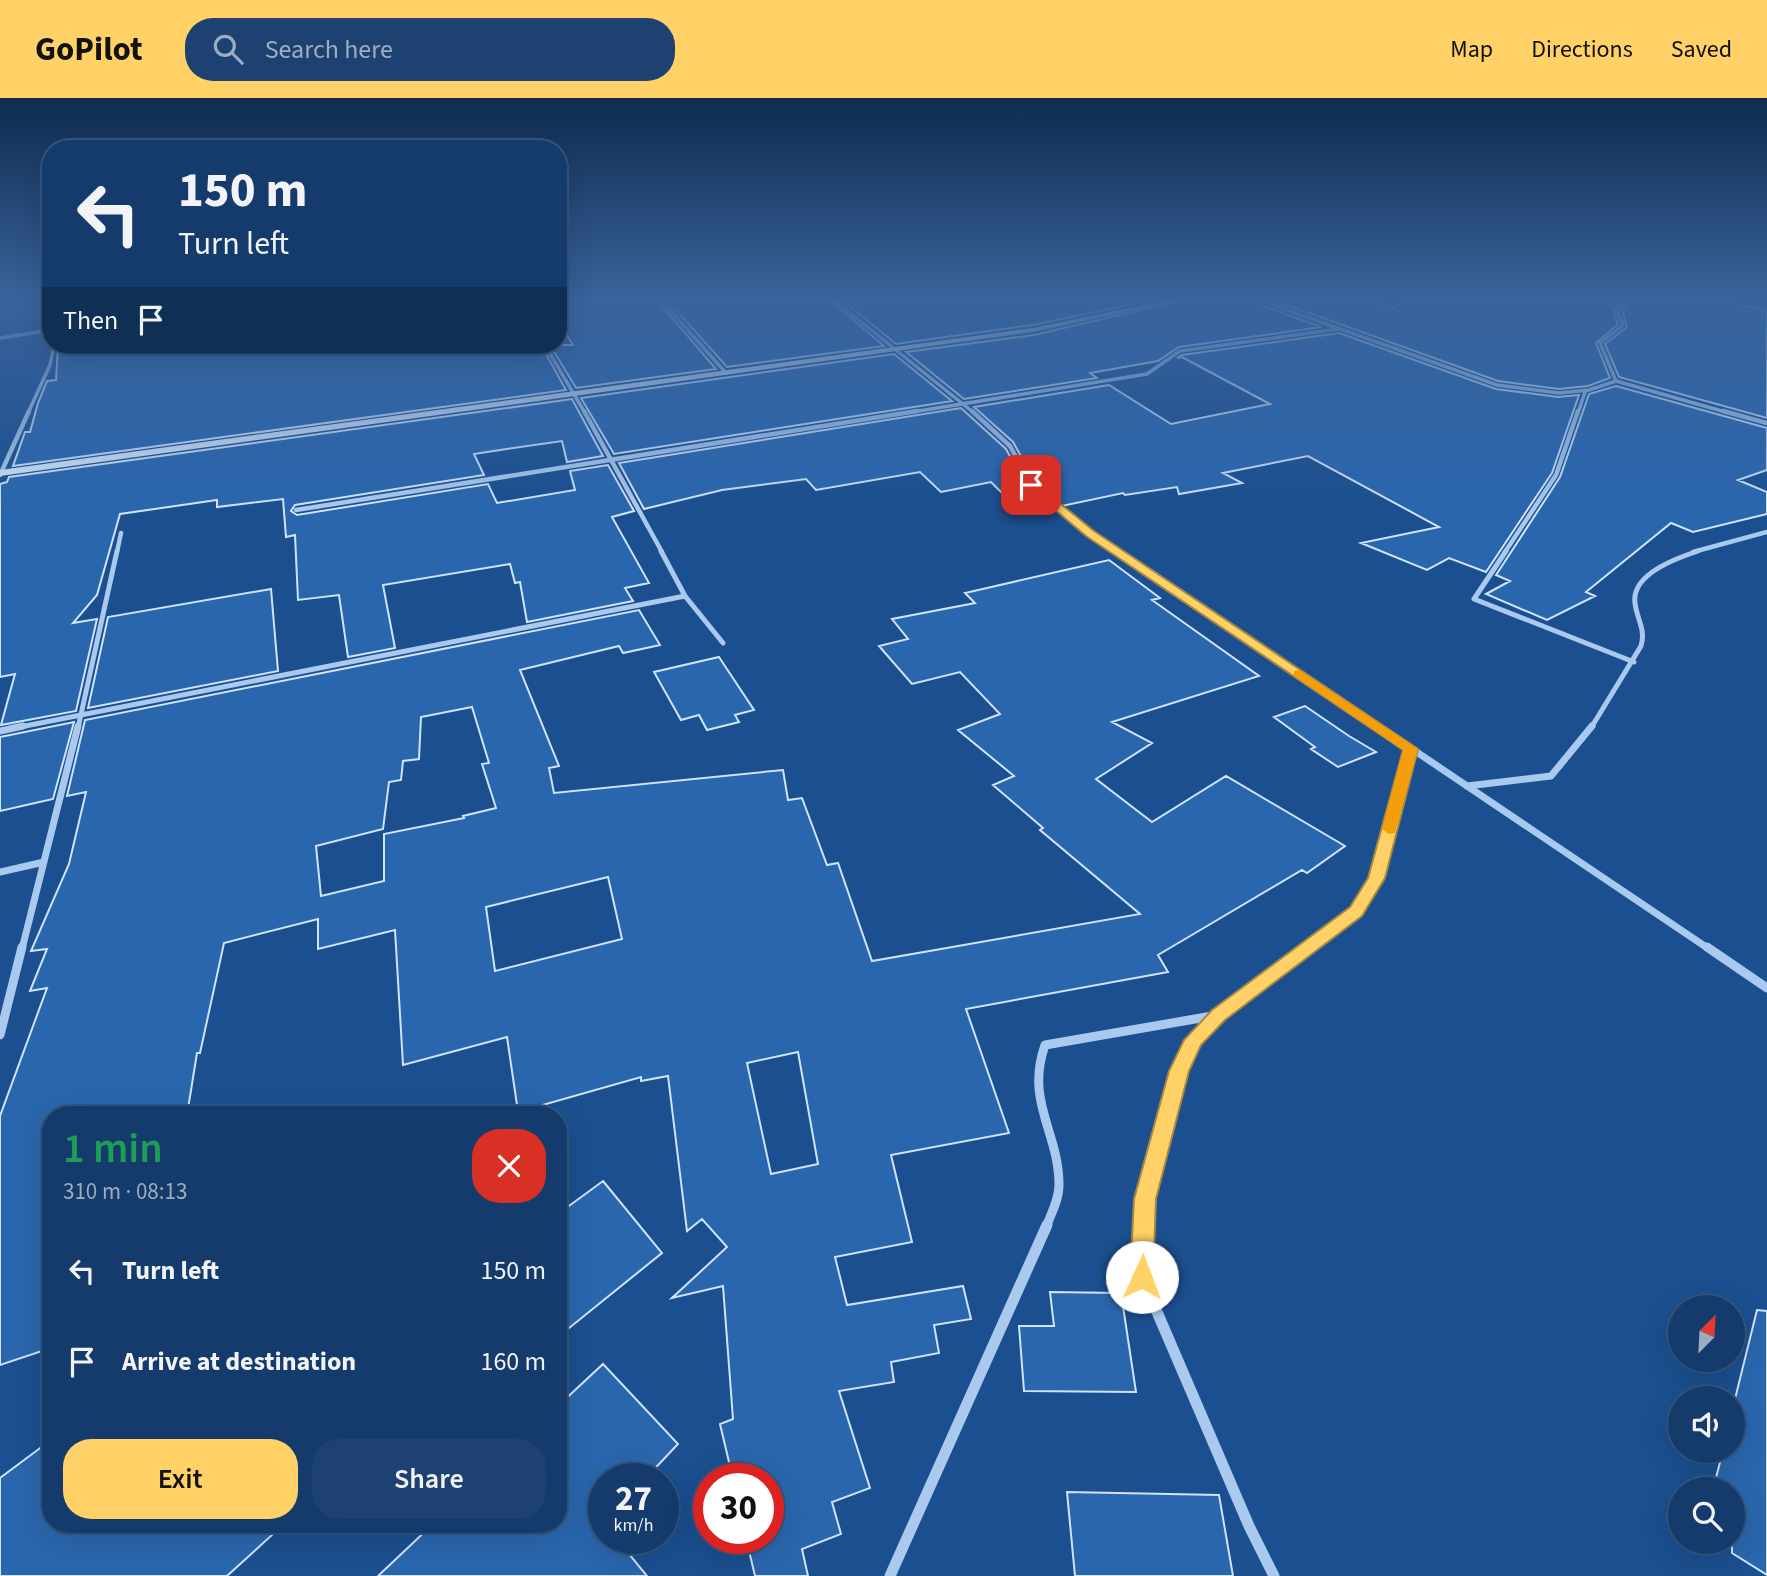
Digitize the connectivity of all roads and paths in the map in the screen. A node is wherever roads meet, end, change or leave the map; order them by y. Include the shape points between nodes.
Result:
1 (48, 369) edge
2 (560, 369) edge
3 (722, 369) edge
4 (756, 369) edge
5 (920, 369) edge
6 (1154, 369) edge
7 (1450, 369) edge
8 (1613, 369) edge
9 (726, 373) junction
10 (1616, 380) junction
11 (1585, 391) junction
12 (575, 394) junction
13 (964, 403) junction
14 (1767, 424) edge
15 (613, 459) junction
16 (1, 473) edge
17 (296, 510) dead end
18 (1767, 532) edge
19 (121, 533) dead end
20 (685, 596) junction
21 (723, 643) dead end
22 (1634, 662) junction
23 (81, 715) junction
24 (0, 731) edge
25 (1411, 749) junction
26 (1466, 786) junction
27 (44, 862) junction
28 (0, 872) edge
29 (1767, 988) edge
30 (1219, 1015) junction
31 (0, 1035) edge
32 (890, 1576) edge
33 (1275, 1576) edge

1 - 16 street
2 - 12 street
3 - 9 street
4 - 9 street
5 - 13 street
6 - 13 street via 1147,374
7 - 11 street via 1525,389
8 - 10 street
9 - 12 street
10 - 11 street
10 - 14 street
11 - 22 street via 1556,475 1474,599
12 - 15 street
12 - 16 street
13 - 15 street
13 - 25 street via 1007,443 1021,460 1031,485 1052,504
15 - 17 street
15 - 20 street
18 - 22 street via 1686,555 1652,573 1638,587 1634,607 1644,635
19 - 23 street
20 - 21 street
20 - 23 street
22 - 26 street via 1569,759 1550,778
23 - 24 street
23 - 27 street
25 - 26 street
25 - 30 street via 1377,878 1356,912
26 - 29 street
27 - 28 street
27 - 31 street
30 - 32 street via 1045,1045 1038,1059 1037,1097 1059,1186 1046,1227
30 - 33 street via 1193,1040 1179,1071 1145,1199 1142,1277

